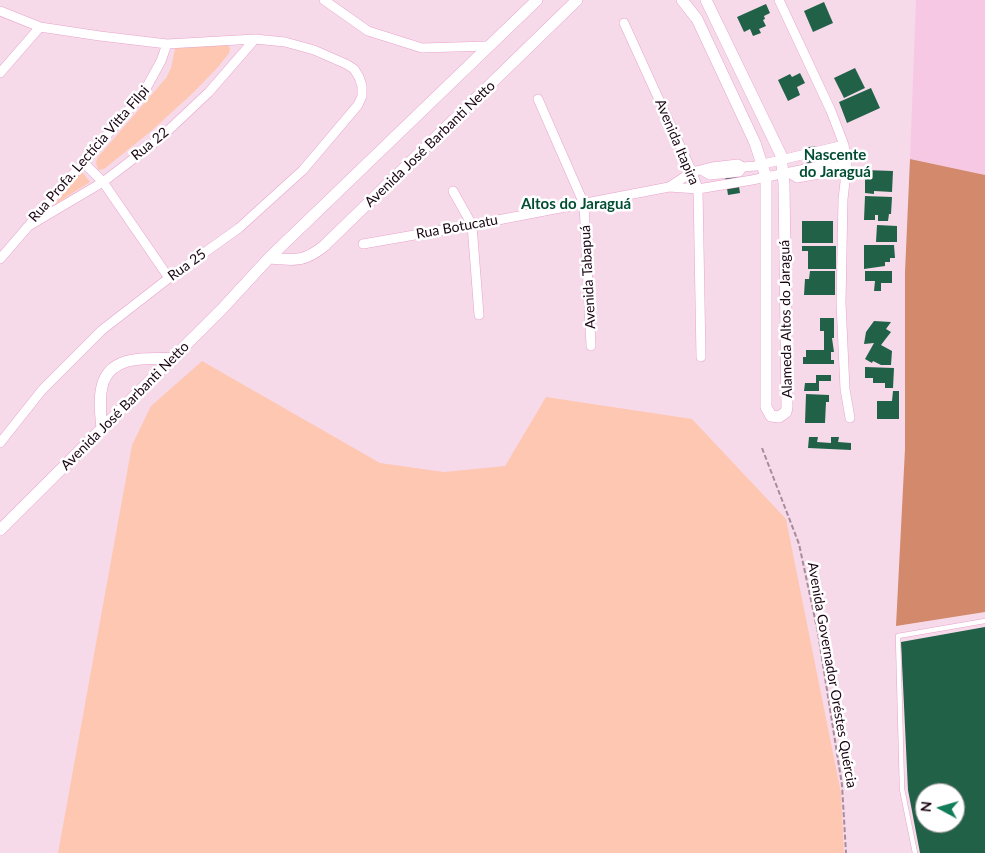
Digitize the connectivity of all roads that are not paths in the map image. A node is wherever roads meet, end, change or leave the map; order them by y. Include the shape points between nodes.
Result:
1 (324, 0) edge
2 (537, 0) edge
3 (577, 0) edge
4 (682, 0) edge
5 (706, 0) edge
6 (779, 0) edge
7 (0, 11) edge
8 (624, 23) dead end
9 (40, 26) junction
10 (255, 40) junction
11 (166, 44) junction
12 (488, 46) junction
13 (0, 74) edge
14 (538, 98) dead end
15 (844, 145) junction
16 (781, 160) junction
17 (83, 162) junction
18 (762, 165) junction
19 (847, 166) junction
20 (692, 172) junction
21 (786, 173) junction
22 (766, 177) junction
23 (102, 182) junction
24 (670, 187) junction
25 (698, 189) junction
26 (453, 191) dead end
27 (584, 204) junction
28 (472, 225) junction
29 (27, 226) junction
30 (363, 244) dead end
31 (269, 258) junction
32 (0, 259) edge
33 (169, 278) junction
34 (478, 315) dead end
35 (592, 346) dead end
36 (701, 357) dead end
37 (173, 358) junction
38 (850, 418) dead end
39 (102, 428) junction
40 (0, 443) edge
41 (0, 530) edge
42 (985, 621) edge
43 (915, 853) edge

1 - 12 street via 368,31 422,48
2 - 12 street, Avenida José Barbanti Netto
3 - 31 street, Avenida José Barbanti Netto via 324,246 298,260
4 - 18 street, Alameda Altos do Jaraguá via 697,19 756,143
5 - 16 street, Alameda Altos do Jaraguá
6 - 15 street
7 - 9 street
8 - 20 street, Avenida Itapira
9 - 11 street
9 - 13 street
10 - 11 street
10 - 23 street, Rua 22 via 209,92 158,140
10 - 33 street, Rua 25 via 285,42 314,50 350,66 361,82 362,96 303,170 239,228
11 - 17 street, Rua Profa. Lectícia Vitta Filpi via 162,61 144,92
12 - 31 street, Avenida José Barbanti Netto
14 - 27 street, Avenida Tabapuá
15 - 16 street
15 - 19 street
16 - 18 street
16 - 21 street, Alameda Altos do Jaraguá
17 - 23 street
17 - 29 street, Rua Profa. Lectícia Vitta Filpi
18 - 20 street via 743,167 738,164
18 - 22 street, Alameda Altos do Jaraguá
19 - 21 street, Rua Botucatu via 797,178
19 - 38 street via 843,199 841,303 845,389
20 - 24 street, Rua Botucatu
20 - 25 street, Avenida Itapira
21 - 22 street, Rua Botucatu
21 - 22 street, Alameda Altos do Jaraguá via 787,407 779,417 771,416 766,407
22 - 25 street, Rua Botucatu
23 - 29 street, Rua 22
23 - 33 street
24 - 25 street, Rua Botucatu
24 - 27 street, Rua Botucatu
25 - 36 street, Avenida Itapira
26 - 28 street
27 - 28 street, Rua Botucatu
27 - 35 street, Avenida Tabapuá
28 - 30 street, Rua Botucatu
28 - 34 street
29 - 32 street, Rua Profa. Lectícia Vitta Filpi
31 - 37 street, Avenida José Barbanti Netto
33 - 40 street, Rua 25 via 102,330 42,390
37 - 39 street, Avenida José Barbanti Netto
37 - 39 street via 127,361 114,367 103,380 100,394
39 - 41 street, Avenida José Barbanti Netto
42 - 43 lane via 898,636 902,789

